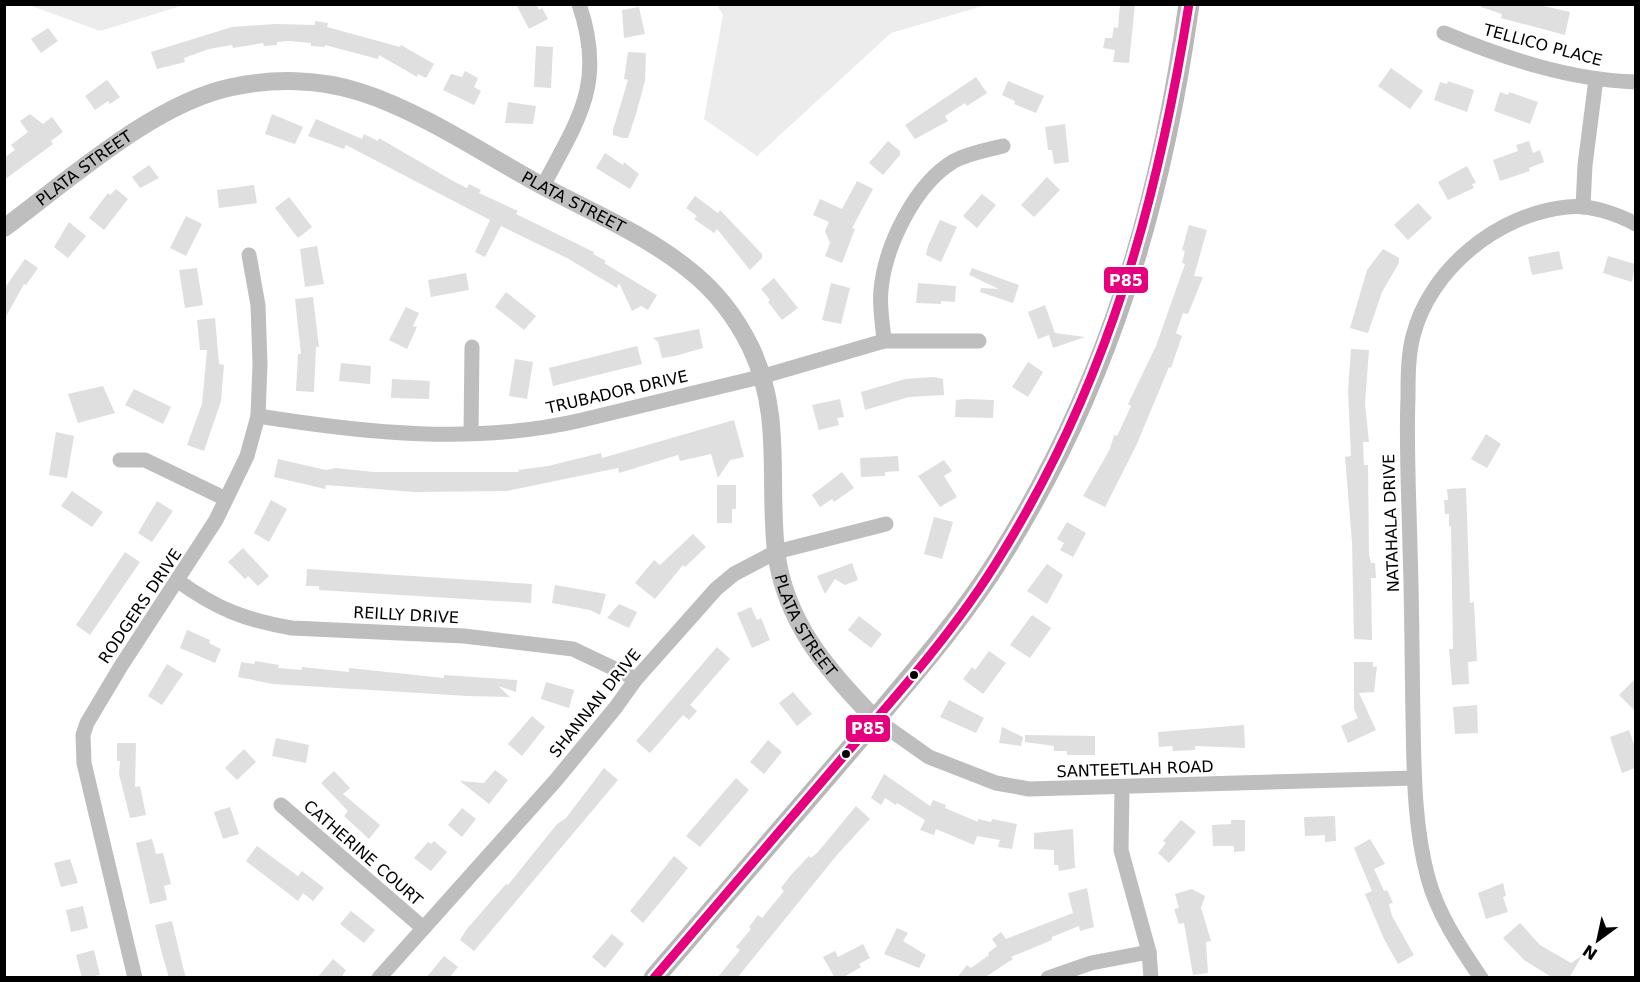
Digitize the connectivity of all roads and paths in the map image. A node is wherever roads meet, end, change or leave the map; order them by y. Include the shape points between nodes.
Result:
1 (579, 4) edge
2 (1189, 4) edge
3 (1444, 33) dead end
4 (1596, 79) junction
5 (1635, 82) edge
6 (1003, 146) dead end
7 (543, 186) junction
8 (1583, 207) junction
9 (1635, 224) edge
10 (4, 228) edge
11 (249, 255) dead end
12 (884, 341) junction
13 (979, 341) dead end
14 (472, 347) dead end
15 (764, 376) junction
16 (258, 416) junction
17 (471, 433) junction
18 (120, 460) dead end
19 (226, 499) junction
20 (886, 524) dead end
21 (776, 552) junction
22 (178, 581) junction
23 (636, 679) junction
24 (875, 719) junction
25 (1414, 778) junction
26 (1122, 788) junction
27 (281, 805) dead end
28 (422, 927) junction
29 (1149, 952) junction
30 (135, 978) edge
31 (379, 978) edge
32 (654, 978) edge
33 (1048, 978) edge
34 (1151, 978) edge
35 (1481, 978) edge

1 - 7 street via 591,51 589,87 579,116
2 - 24 main road via 1157,184 1118,317 1066,440 968,606
3 - 4 street, TELLICO PLACE via 1491,52
4 - 5 street, TELLICO PLACE
4 - 8 street
6 - 12 street via 955,161 911,207 892,248 881,289
7 - 10 street, PLATA STREET via 392,104 359,92 296,81 258,83 204,94 141,126
7 - 15 street, PLATA STREET via 662,249 690,271 736,319
8 - 9 street, NATAHALA DRIVE
8 - 25 street, NATAHALA DRIVE via 1568,207 1508,225 1468,250 1436,285 1413,336 1407,432
11 - 16 street, RODGERS DRIVE via 260,328
12 - 13 street, TRUBADOR DRIVE
12 - 15 street, TRUBADOR DRIVE
14 - 17 street
15 - 17 street, TRUBADOR DRIVE via 556,426
15 - 21 street, PLATA STREET via 773,419
16 - 17 street, TRUBADOR DRIVE via 368,432
16 - 19 street, RODGERS DRIVE via 247,456
18 - 19 street via 145,460
19 - 22 street, RODGERS DRIVE
20 - 21 street, SHANNAN DRIVE
21 - 23 street, SHANNAN DRIVE via 734,574 716,589
21 - 24 street, PLATA STREET via 792,609 808,641 832,676
22 - 23 street, REILLY DRIVE via 209,603 270,624 464,636 573,648
22 - 30 street, RODGERS DRIVE via 121,666 83,735 84,764
23 - 28 street, SHANNAN DRIVE via 563,772
24 - 26 street, SANTEETLAH ROAD via 929,758 996,783 1029,789
24 - 32 main road
25 - 26 street, SANTEETLAH ROAD
25 - 35 street, NATAHALA DRIVE via 1422,855 1429,881 1443,917
26 - 29 street via 1121,850
27 - 28 street, CATHERINE COURT
28 - 31 street, SHANNAN DRIVE
29 - 33 street via 1091,963
29 - 34 street

